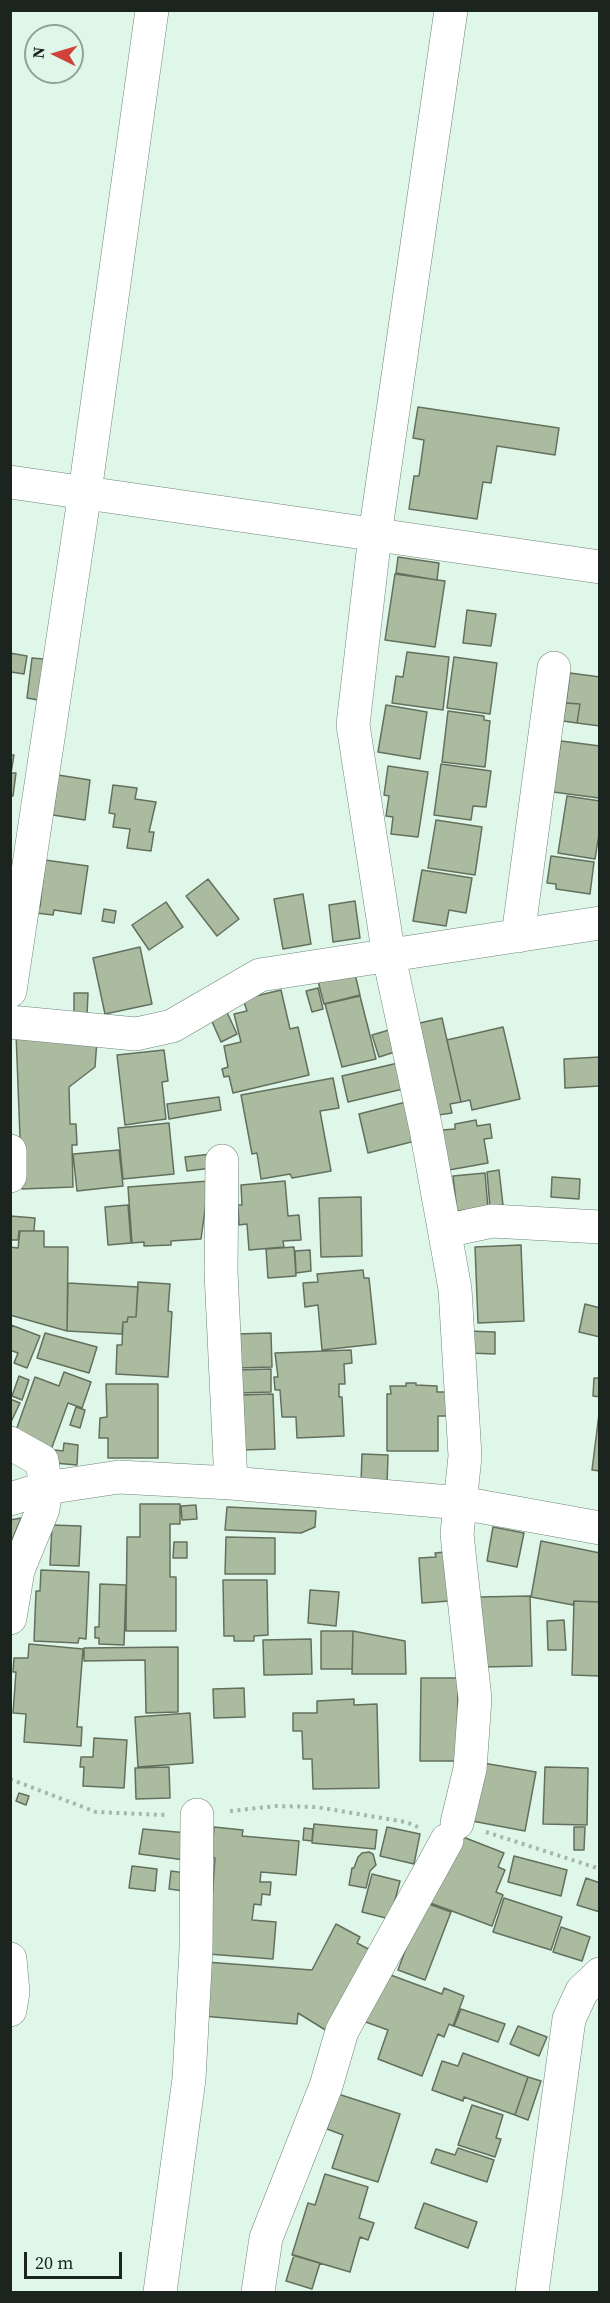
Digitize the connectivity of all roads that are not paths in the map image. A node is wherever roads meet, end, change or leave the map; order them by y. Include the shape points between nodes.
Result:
1 (152, 10) edge
2 (451, 10) edge
3 (10, 482) edge
4 (85, 492) junction
5 (375, 535) junction
6 (600, 567) edge
7 (554, 668) dead end
8 (600, 923) edge
9 (518, 936) junction
10 (389, 957) junction
11 (10, 991) edge
12 (10, 1022) edge
13 (10, 1151) edge
14 (222, 1161) dead end
15 (10, 1176) edge
16 (600, 1227) edge
17 (445, 1231) junction
18 (10, 1443) edge
19 (231, 1483) junction
20 (46, 1488) junction
21 (10, 1499) edge
22 (461, 1503) junction
23 (600, 1528) edge
24 (10, 1618) edge
25 (197, 1815) road end
26 (10, 1959) edge
27 (600, 1974) edge
28 (10, 2010) edge
29 (159, 2292) edge
30 (258, 2292) edge
31 (532, 2292) edge

1 - 4 street
2 - 5 street
3 - 4 street
4 - 5 street
4 - 11 street
5 - 6 street
5 - 10 street via 353,725
7 - 9 street
8 - 9 street
9 - 10 street
10 - 12 street via 260,975 172,1026 136,1034
10 - 17 street
13 - 15 street
14 - 19 street via 221,1272
16 - 17 street via 492,1221
17 - 22 street via 455,1289 465,1456
18 - 20 street via 42,1461
19 - 20 street via 119,1477
19 - 22 street
20 - 21 street
20 - 24 street via 43,1509 18,1570
22 - 23 street
22 - 30 street via 457,1534 475,1699 470,1768 452,1831 342,2031 326,2086 266,2238
25 - 29 street via 196,1949 189,2079
26 - 28 street
27 - 31 street via 582,1991 569,2019

